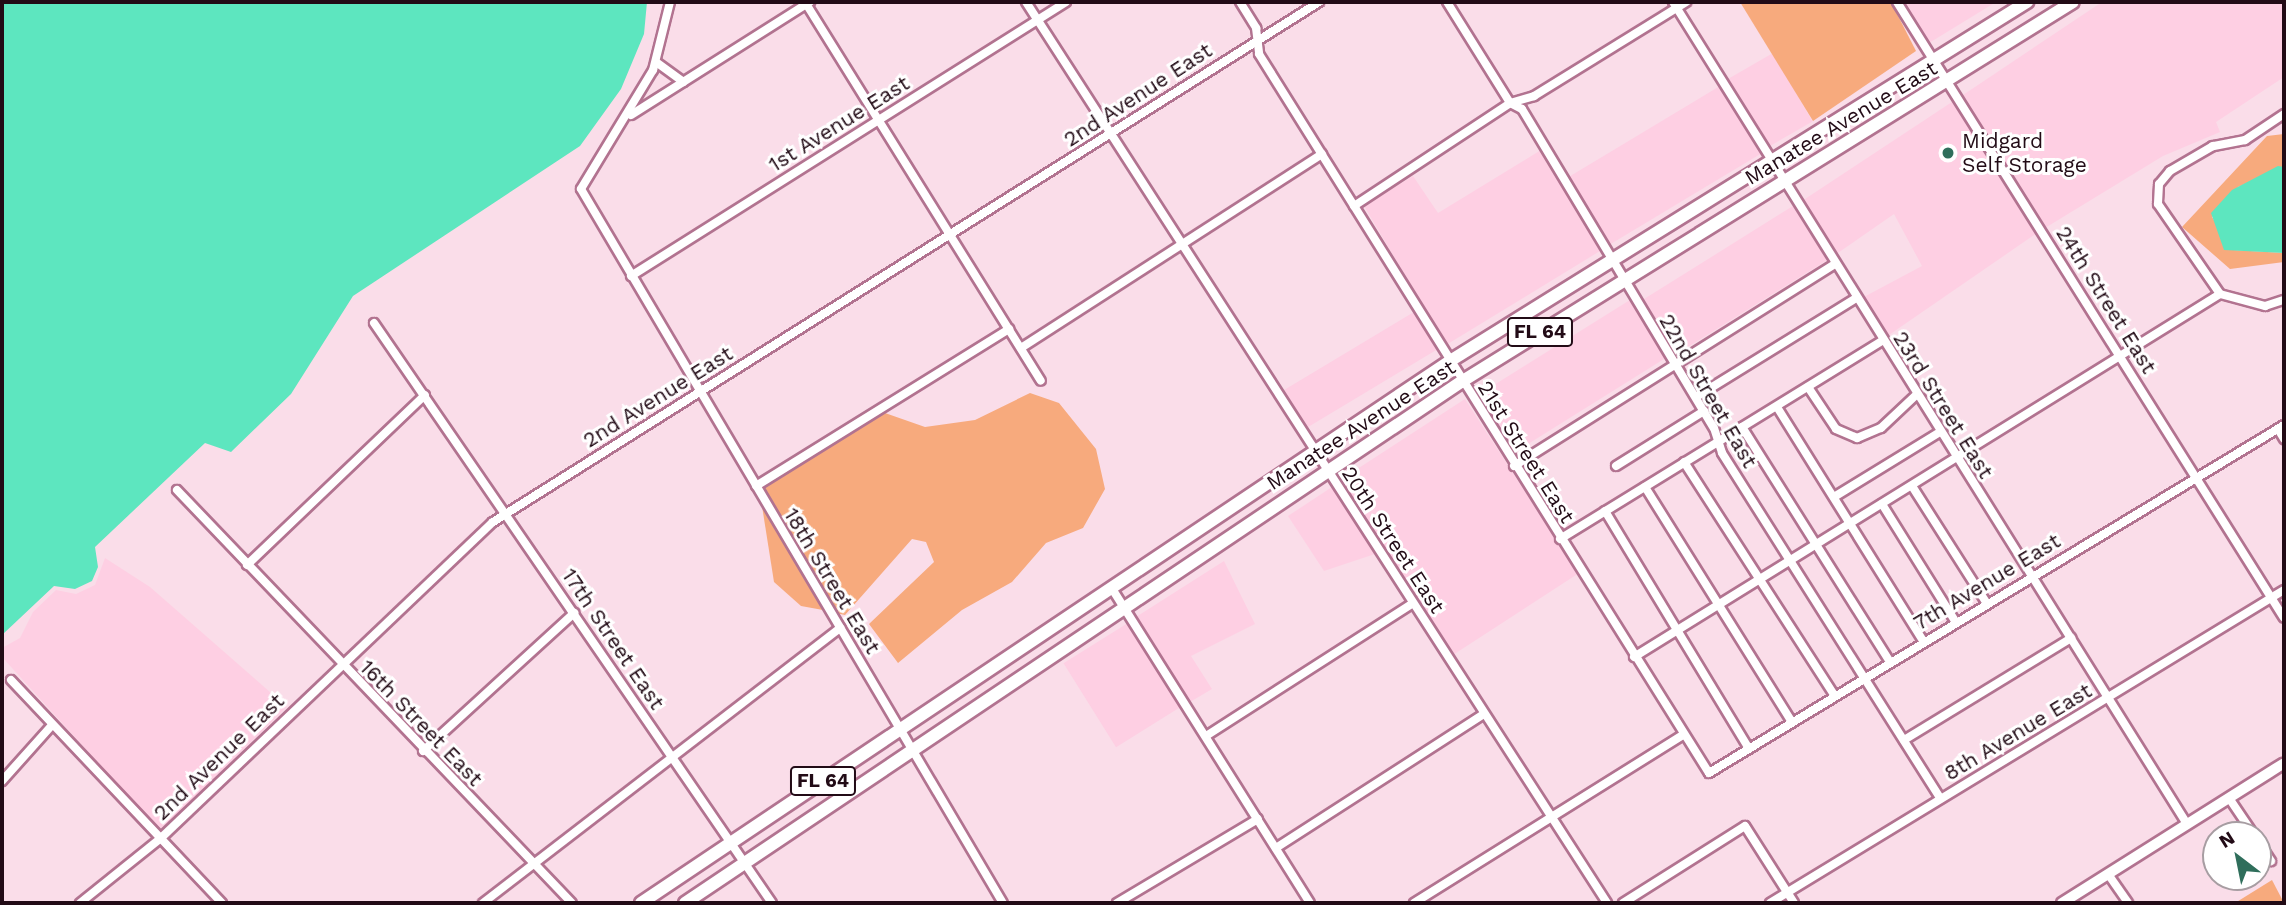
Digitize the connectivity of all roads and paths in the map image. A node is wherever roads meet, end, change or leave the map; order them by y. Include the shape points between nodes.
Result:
1 (670, 2) edge
2 (1026, 2) edge
3 (1066, 2) edge
4 (1240, 2) edge
5 (1318, 2) edge
6 (1447, 2) edge
7 (1686, 2) edge
8 (1897, 2) edge
9 (2027, 2) edge
10 (2073, 2) edge
11 (807, 3) edge
12 (1675, 5) edge
13 (1037, 20) junction
14 (1257, 39) junction
15 (1934, 59) junction
16 (656, 61) junction
17 (1948, 80) junction
18 (684, 82) junction
19 (1510, 103) junction
20 (2284, 114) edge
21 (628, 117) junction
22 (878, 121) junction
23 (1111, 134) junction
24 (1322, 154) junction
25 (1770, 159) junction
26 (1783, 181) junction
27 (1354, 206) junction
28 (950, 234) junction
29 (1182, 245) junction
30 (1610, 258) junction
31 (1835, 264) junction
32 (631, 276) junction
33 (1623, 280) junction
34 (2220, 294) junction
35 (1856, 298) junction
36 (2284, 300) edge
37 (374, 323) dead end
38 (1009, 329) junction
39 (1882, 340) junction
40 (1021, 348) junction
41 (2121, 357) junction
42 (1450, 361) junction
43 (1675, 364) junction
44 (1041, 381) dead end
45 (1461, 382) junction
46 (1808, 387) junction
47 (698, 392) junction
48 (425, 395) junction
49 (1916, 395) junction
50 (1696, 397) junction
51 (1777, 407) junction
52 (1704, 411) junction
53 (1742, 427) junction
54 (2281, 427) edge
55 (1940, 432) junction
56 (2284, 439) edge
57 (1718, 441) junction
58 (1314, 450) junction
59 (1956, 459) junction
60 (1684, 462) junction
61 (1514, 466) junction
62 (1616, 466) dead end
63 (1327, 470) junction
64 (2197, 477) junction
65 (756, 486) junction
66 (1912, 486) junction
67 (1645, 487) junction
68 (177, 490) dead end
69 (1834, 497) junction
70 (1882, 504) junction
71 (1605, 512) junction
72 (506, 514) junction
73 (1850, 524) junction
74 (1560, 539) junction
75 (1817, 545) junction
76 (1791, 560) junction
77 (247, 565) junction
78 (2030, 576) junction
79 (1760, 579) junction
80 (1111, 587) junction
81 (2284, 590) edge
82 (2272, 598) junction
83 (1986, 602) junction
84 (1413, 603) junction
85 (1718, 605) junction
86 (1124, 607) junction
87 (574, 613) junction
88 (2284, 618) edge
89 (1955, 621) junction
90 (840, 628) junction
91 (1677, 630) junction
92 (2071, 638) junction
93 (1923, 641) junction
94 (1634, 656) junction
95 (1890, 662) junction
96 (341, 665) junction
97 (1865, 678) junction
98 (11, 680) dead end
99 (1835, 696) junction
100 (2109, 699) junction
101 (1484, 713) junction
102 (1791, 722) junction
103 (52, 725) junction
104 (900, 728) junction
105 (1684, 735) junction
106 (1206, 736) junction
107 (1904, 740) junction
108 (1749, 748) junction
109 (911, 750) junction
110 (423, 751) junction
111 (672, 756) junction
112 (2284, 763) edge
113 (1709, 773) joint
114 (2, 781) edge
115 (2229, 797) junction
116 (1941, 799) junction
117 (1258, 818) junction
118 (1552, 819) junction
119 (2245, 821) edge
120 (2187, 824) junction
121 (161, 838) junction
122 (731, 843) junction
123 (1276, 848) junction
124 (531, 861) junction
125 (745, 863) junction
126 (2108, 874) junction
127 (1787, 892) junction
128 (80, 903) edge
129 (222, 903) edge
130 (483, 903) edge
131 (572, 903) edge
132 (641, 903) edge
133 (685, 903) edge
134 (772, 903) edge
135 (1003, 903) edge
136 (1117, 903) edge
137 (1310, 903) edge
138 (1414, 903) edge
139 (1607, 903) edge
140 (1623, 903) edge
141 (1770, 903) edge
142 (1794, 903) edge
143 (2062, 903) edge
144 (2128, 903) edge

1 - 16 street
2 - 13 street, 20th Street East
3 - 13 street, 1st Avenue East
4 - 14 street, 21st Street East
5 - 14 street, 2nd Avenue East
6 - 19 street, 22nd Street East
7 - 12 street
8 - 15 street, 24th Street East
9 - 15 main road, Manatee Avenue East / FL 64
10 - 17 main road, Manatee Avenue East / FL 64
11 - 18 street
11 - 22 street
12 - 19 street via 1534,96
12 - 25 street, 23rd Street East
13 - 22 street, 1st Avenue East
13 - 23 street, 20th Street East
14 - 23 street, 2nd Avenue East
14 - 24 street, 21st Street East via 1259,54
15 - 17 street, 24th Street East
15 - 25 main road, Manatee Avenue East / FL 64
16 - 18 street
16 - 21 street
17 - 26 main road, Manatee Avenue East / FL 64
17 - 41 street, 24th Street East
18 - 21 street
19 - 27 street
19 - 30 street, 22nd Street East via 1522,109
20 - 34 street via 2245,140 2213,146 2159,184 2158,204
21 - 32 street, 18th Street East via 581,185
22 - 28 street
22 - 32 street, 1st Avenue East
23 - 28 street, 2nd Avenue East
23 - 29 street, 20th Street East
24 - 27 street, 21st Street East
24 - 29 street
25 - 26 street, 23rd Street East
25 - 30 main road, Manatee Avenue East / FL 64
26 - 31 street, 23rd Street East
26 - 33 main road, Manatee Avenue East / FL 64
27 - 42 street, 21st Street East
28 - 38 street
28 - 47 street, 2nd Avenue East
29 - 40 street
29 - 58 street, 20th Street East
30 - 33 street, 22nd Street East
30 - 42 main road, Manatee Avenue East / FL 64
31 - 35 street, 23rd Street East
31 - 43 street
32 - 47 street, 18th Street East
33 - 43 street, 22nd Street East
33 - 45 main road, Manatee Avenue East / FL 64
34 - 36 street via 2265,306
34 - 41 street
35 - 39 street, 23rd Street East
35 - 50 street
37 - 48 street, 17th Street East
38 - 40 street
38 - 65 street
39 - 46 street
39 - 49 street, 23rd Street East
40 - 44 street
41 - 59 street
41 - 64 street, 24th Street East
42 - 45 street, 21st Street East
42 - 58 main road, Manatee Avenue East / FL 64
43 - 50 street, 22nd Street East
43 - 61 street
45 - 61 street, 21st Street East
45 - 63 main road, Manatee Avenue East / FL 64
46 - 49 street via 1836,429 1857,438 1881,428
46 - 51 street
47 - 65 street, 18th Street East
47 - 72 street, 2nd Avenue East
48 - 72 street, 17th Street East
48 - 77 street
49 - 55 street, 23rd Street East
50 - 52 street, 22nd Street East
51 - 53 street
51 - 69 street
52 - 57 street, 22nd Street East
52 - 62 street
53 - 57 street
53 - 75 street
54 - 56 street
54 - 64 street, 7th Avenue East
55 - 59 street, 23rd Street East
55 - 69 street
57 - 60 street
57 - 76 street, 22nd Street East
58 - 63 street, 20th Street East
58 - 80 main road, Manatee Avenue East / FL 64
59 - 66 street
59 - 78 street, 23rd Street East
60 - 67 street
60 - 79 street
61 - 74 street, 21st Street East
63 - 84 street, 20th Street East
63 - 86 main road, Manatee Avenue East / FL 64
64 - 78 street, 7th Avenue East
64 - 82 street, 24th Street East
65 - 90 street, 18th Street East
66 - 70 street
66 - 83 street
67 - 71 street
67 - 85 street
68 - 77 street, 16th Street East
69 - 73 street
70 - 73 street
70 - 89 street
71 - 74 street
71 - 91 street
72 - 87 street, 17th Street East
72 - 96 street, 2nd Avenue East
73 - 75 street
73 - 93 street
74 - 94 street, 21st Street East
75 - 76 street
75 - 95 street
76 - 79 street
76 - 97 street, 22nd Street East
77 - 96 street, 16th Street East
78 - 83 street, 7th Avenue East
78 - 92 street, 23rd Street East
79 - 85 street
79 - 99 street
80 - 86 street
80 - 104 main road, Manatee Avenue East / FL 64
81 - 82 street, 8th Avenue East
82 - 88 street, 24th Street East
82 - 100 street, 8th Avenue East
83 - 89 street, 7th Avenue East
84 - 101 street, 20th Street East
84 - 106 street
85 - 91 street
85 - 102 street
86 - 106 street
86 - 109 main road, Manatee Avenue East / FL 64
87 - 110 street
87 - 111 street, 17th Street East
89 - 93 street, 7th Avenue East
90 - 104 street, 18th Street East
90 - 111 street
91 - 94 street
91 - 108 street
92 - 100 street, 23rd Street East
92 - 107 street
93 - 95 street, 7th Avenue East
94 - 105 street, 21st Street East
95 - 97 street, 7th Avenue East
96 - 110 street, 16th Street East
96 - 121 street, 2nd Avenue East
97 - 99 street, 7th Avenue East
97 - 107 street, 22nd Street East
98 - 103 street
99 - 102 street, 7th Avenue East
100 - 116 street, 8th Avenue East
100 - 120 street, 23rd Street East
101 - 118 street, 20th Street East
101 - 123 street
102 - 108 street, 7th Avenue East
103 - 114 street
103 - 121 street
104 - 109 street, 18th Street East
104 - 122 main road, Manatee Avenue East / FL 64
105 - 113 street, 21st Street East
105 - 118 street
106 - 117 street
107 - 116 street, 22nd Street East
108 - 113 street, 7th Avenue East
109 - 125 main road, Manatee Avenue East / FL 64
109 - 135 street, 18th Street East
110 - 124 street, 16th Street East
111 - 122 street, 17th Street East
111 - 124 street
112 - 115 street
115 - 119 street
115 - 120 street
116 - 127 street, 8th Avenue East
117 - 123 street
117 - 136 street
118 - 138 street
118 - 139 street, 20th Street East
120 - 126 street
121 - 128 street, 2nd Avenue East
121 - 129 street
122 - 125 street, 17th Street East
122 - 132 main road, Manatee Avenue East / FL 64
123 - 137 street
124 - 130 street
124 - 131 street, 16th Street East
125 - 133 main road, Manatee Avenue East / FL 64
125 - 134 street, 17th Street East
126 - 143 street
126 - 144 street
127 - 140 street via 1745,826
127 - 141 street, 8th Avenue East
127 - 142 street

